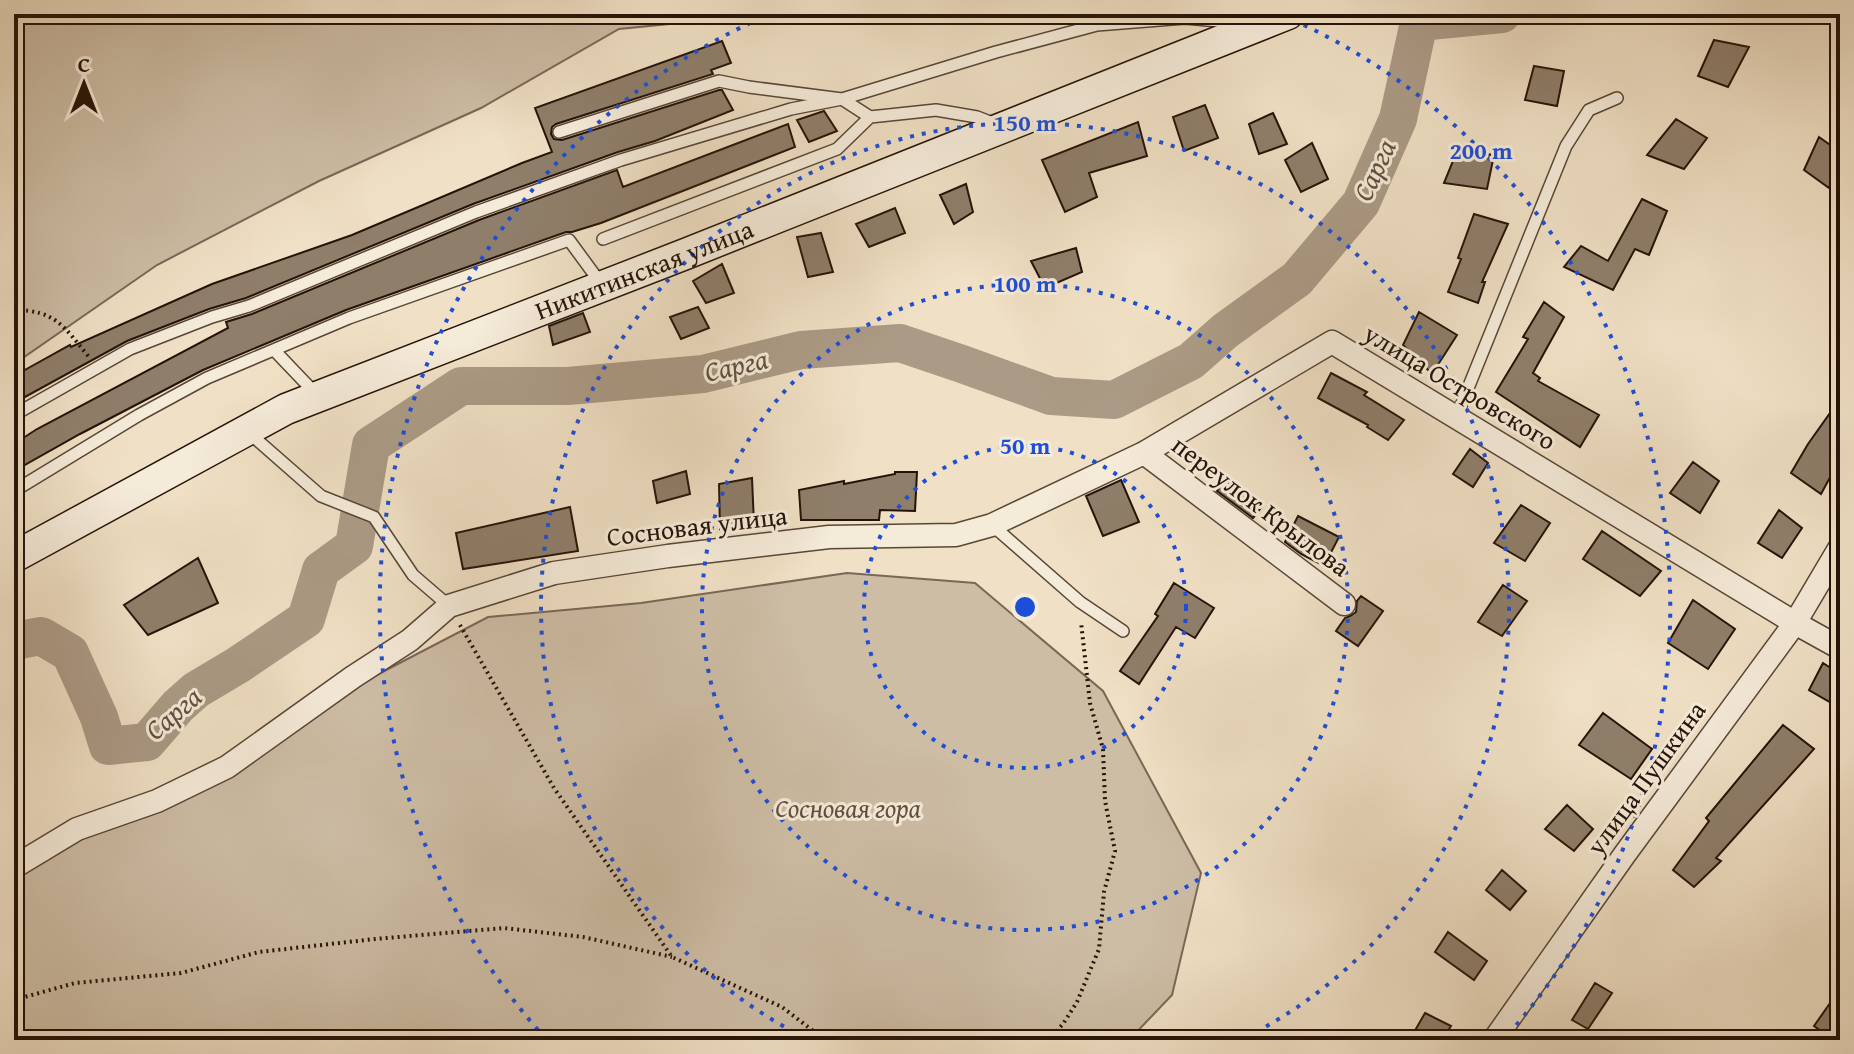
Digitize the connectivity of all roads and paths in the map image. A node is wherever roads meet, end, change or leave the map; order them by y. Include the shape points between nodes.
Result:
1 (1274, 19) edge
2 (1617, 98) dead end
3 (842, 99) junction
4 (870, 117) junction
5 (1002, 128) junction
6 (559, 132) dead end
7 (603, 239) dead end
8 (603, 286) junction
9 (14, 310) edge
10 (274, 350) junction
11 (98, 368) junction
12 (319, 396) junction
13 (14, 415) edge
14 (1456, 418) junction
15 (246, 430) junction
16 (1144, 453) junction
17 (14, 491) edge
18 (992, 525) junction
19 (956, 535) joint
20 (1840, 547) edge
21 (14, 557) edge
22 (1080, 602) junction
23 (1344, 604) dead end
24 (449, 606) junction
25 (1795, 623) junction
26 (1123, 631) dead end
27 (1840, 648) edge
28 (14, 867) edge
29 (672, 957) junction
30 (14, 1000) edge
31 (825, 1040) edge
32 (1048, 1040) edge
33 (1494, 1040) edge

1 - 3 lane via 1185,18 1097,25
1 - 5 street, Никитинская улица
2 - 14 lane via 1589,110 1566,146
3 - 4 lane
3 - 6 lane via 719,81
3 - 11 lane via 621,160 476,212 130,349
4 - 5 lane via 936,110 977,117
4 - 7 lane via 837,149
5 - 8 street, Никитинская улица
8 - 10 lane via 569,240
8 - 12 street, Никитинская улица
9 - 11 path via 58,320
10 - 12 lane
10 - 17 lane via 207,378
11 - 13 lane
12 - 15 street, Никитинская улица
14 - 16 street, улица Островского via 1332,342
14 - 25 street, улица Островского
15 - 21 street, Никитинская улица
15 - 24 lane via 321,496 374,517 413,575
16 - 18 street, улица Островского
16 - 23 street, переулок Крылова
18 - 19 street, улица Островского
18 - 22 lane
19 - 24 street, Сосновая улица via 829,537 668,556 554,573
20 - 25 street, улица Пушкина
22 - 26 lane
22 - 32 path via 1090,703 1103,749 1105,801 1115,851 1104,892 1099,949 1077,1002
24 - 28 street, Сосновая улица via 410,640 227,767 157,801 77,829
24 - 29 path via 554,788
25 - 27 street, улица Островского
25 - 33 street, улица Пушкина
29 - 30 path via 583,937 504,928 259,952 181,973 75,983
29 - 31 path via 782,1007

